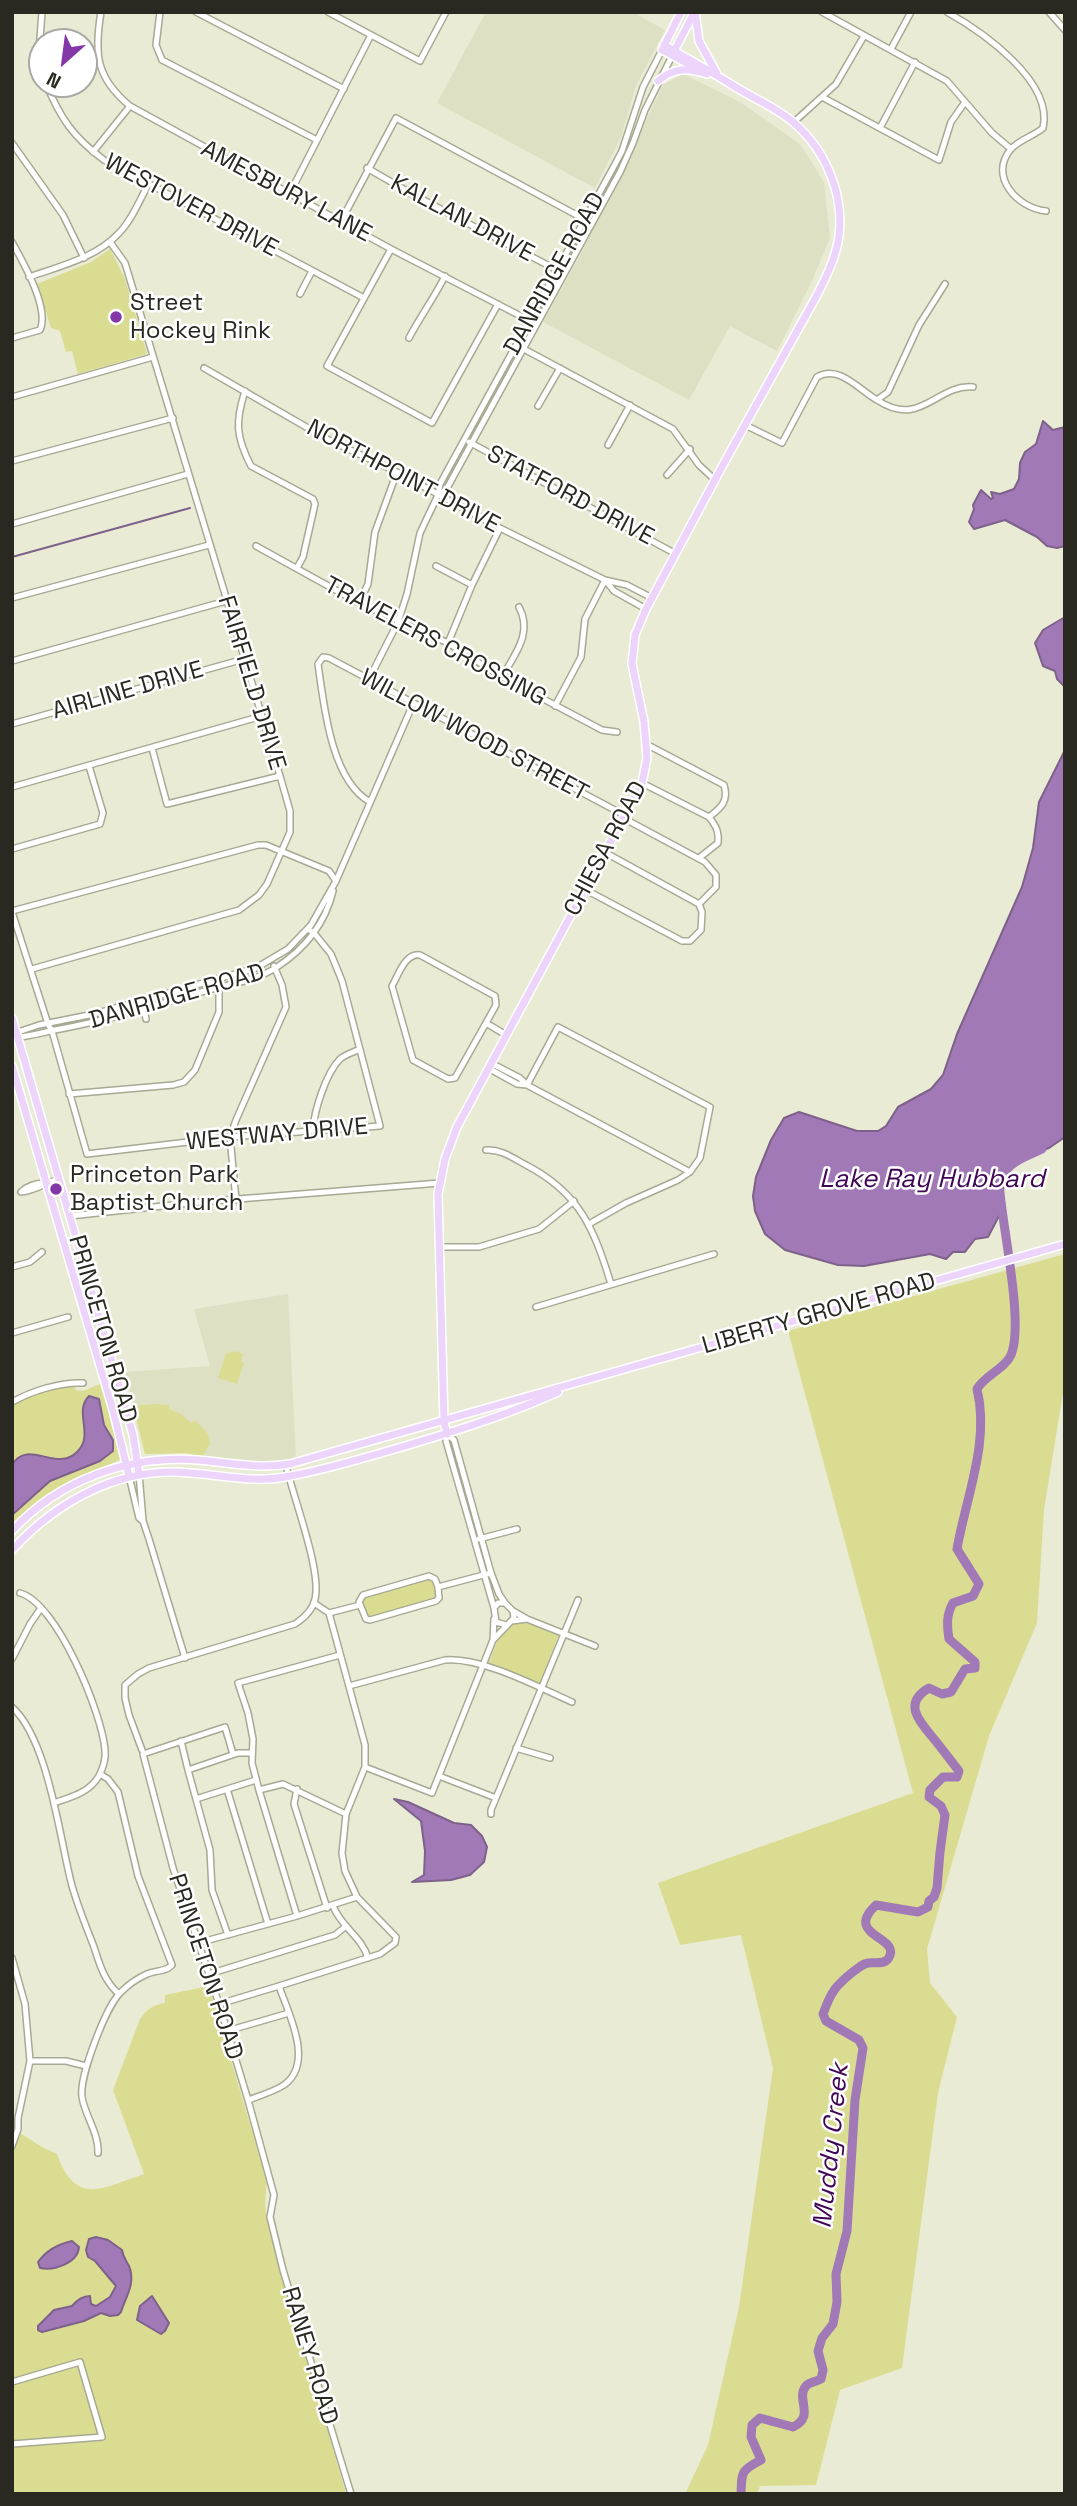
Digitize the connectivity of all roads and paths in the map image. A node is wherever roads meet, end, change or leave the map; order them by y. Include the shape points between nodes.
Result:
1 (101, 12) edge
2 (160, 12) edge
3 (196, 12) edge
4 (328, 12) edge
5 (446, 12) edge
6 (681, 12) edge
7 (695, 12) edge
8 (822, 12) edge
9 (911, 12) edge
10 (947, 12) edge
11 (1049, 12) edge
12 (1063, 25) edge
13 (371, 35) junction
14 (864, 36) junction
15 (663, 48) junction
16 (891, 50) junction
17 (673, 53) junction
18 (915, 62) junction
19 (664, 71) junction
20 (650, 74) junction
21 (707, 74) junction
22 (717, 75) junction
23 (658, 81) junction
24 (645, 82) junction
25 (728, 83) junction
26 (344, 89) junction
27 (822, 97) junction
28 (52, 98) edge
29 (965, 102) junction
30 (130, 106) junction
31 (645, 110) junction
32 (794, 122) junction
33 (880, 128) junction
34 (317, 140) junction
35 (12, 143) edge
36 (1010, 149) junction
37 (93, 152) junction
38 (368, 168) junction
39 (148, 185) junction
40 (290, 193) junction
41 (1046, 211) dead end
42 (584, 219) junction
43 (341, 221) junction
44 (12, 242) edge
45 (110, 242) junction
46 (391, 249) junction
47 (84, 258) junction
48 (556, 270) junction
49 (312, 271) junction
50 (445, 276) junction
51 (29, 277) junction
52 (945, 284) dead end
53 (300, 294) dead end
54 (364, 298) junction
55 (498, 304) junction
56 (529, 320) junction
57 (536, 324) junction
58 (12, 338) edge
59 (409, 338) dead end
60 (516, 344) junction
61 (523, 348) junction
62 (153, 357) junction
63 (204, 368) dead end
64 (561, 368) junction
65 (973, 387) dead end
66 (245, 391) junction
67 (12, 397) edge
68 (877, 400) junction
69 (630, 405) junction
70 (538, 406) dead end
71 (173, 418) junction
72 (745, 425) junction
73 (692, 437) dead end
74 (464, 439) junction
75 (685, 442) junction
76 (471, 443) junction
77 (608, 445) dead end
78 (690, 449) junction
79 (12, 461) edge
80 (397, 472) junction
81 (188, 474) junction
82 (667, 475) dead end
83 (715, 480) junction
84 (438, 495) junction
85 (12, 524) edge
86 (500, 528) junction
87 (209, 545) junction
88 (256, 546) dead end
89 (676, 554) junction
90 (436, 566) dead end
91 (297, 568) junction
92 (605, 580) junction
93 (472, 585) junction
94 (12, 598) edge
95 (652, 598) junction
96 (226, 601) junction
97 (359, 603) junction
98 (519, 607) dead end
99 (646, 609) junction
100 (398, 622) junction
101 (448, 643) junction
102 (244, 659) junction
103 (12, 661) edge
104 (502, 677) junction
105 (368, 681) junction
106 (414, 704) junction
107 (555, 706) junction
108 (262, 716) junction
109 (12, 724) edge
110 (617, 732) dead end
111 (646, 744) junction
112 (152, 748) junction
113 (89, 766) junction
114 (280, 776) junction
115 (642, 783) junction
116 (12, 787) edge
117 (370, 802) junction
118 (625, 817) junction
119 (709, 817) junction
120 (12, 849) edge
121 (283, 852) junction
122 (606, 853) junction
123 (699, 858) junction
124 (336, 881) junction
125 (586, 890) junction
126 (699, 904) junction
127 (12, 911) edge
128 (311, 931) junction
129 (271, 960) junction
130 (32, 968) junction
131 (275, 968) junction
132 (216, 979) junction
133 (219, 987) junction
134 (142, 1000) junction
135 (143, 1009) junction
136 (12, 1018) edge
137 (146, 1019) dead end
138 (486, 1023) junction
139 (48, 1024) junction
140 (52, 1031) junction
141 (14, 1035) edge
142 (506, 1035) junction
143 (360, 1049) junction
144 (490, 1065) junction
145 (12, 1066) edge
146 (527, 1085) junction
147 (34, 1093) junction
148 (69, 1094) junction
149 (21, 1096) junction
150 (313, 1130) junction
151 (230, 1137) junction
152 (486, 1150) dead end
153 (690, 1172) junction
154 (59, 1179) junction
155 (46, 1183) junction
156 (440, 1183) junction
157 (12, 1194) edge
158 (236, 1200) junction
159 (574, 1201) junction
160 (70, 1216) junction
161 (589, 1224) junction
162 (1065, 1244) edge
163 (440, 1247) junction
164 (42, 1252) dead end
165 (714, 1254) dead end
166 (12, 1267) edge
167 (611, 1284) junction
168 (95, 1307) junction
169 (536, 1307) dead end
170 (85, 1313) junction
171 (68, 1317) dead end
172 (12, 1333) edge
173 (83, 1383) dead end
174 (573, 1385) junction
175 (12, 1402) edge
176 (444, 1422) junction
177 (447, 1434) junction
178 (137, 1462) junction
179 (127, 1464) junction
180 (286, 1465) junction
181 (139, 1474) junction
182 (129, 1476) junction
183 (288, 1477) junction
184 (143, 1521) junction
185 (517, 1529) dead end
186 (12, 1531) edge
187 (478, 1540) junction
188 (12, 1550) edge
189 (488, 1574) junction
190 (438, 1587) junction
191 (20, 1593) dead end
192 (578, 1600) dead end
193 (314, 1603) junction
194 (505, 1603) junction
195 (359, 1605) junction
196 (41, 1608) junction
197 (494, 1608) junction
198 (513, 1611) junction
199 (329, 1613) junction
200 (494, 1619) junction
201 (527, 1619) junction
202 (512, 1621) junction
203 (506, 1625) junction
204 (563, 1633) junction
205 (494, 1640) junction
206 (595, 1646) dead end
207 (340, 1655) junction
208 (185, 1658) junction
209 (12, 1659) edge
210 (485, 1666) junction
211 (349, 1686) junction
212 (540, 1689) junction
213 (572, 1702) dead end
214 (12, 1707) edge
215 (181, 1741) junction
216 (516, 1748) junction
217 (143, 1752) junction
218 (251, 1753) junction
219 (233, 1754) junction
220 (550, 1759) dead end
221 (365, 1767) junction
222 (188, 1770) junction
223 (100, 1774) junction
224 (439, 1776) junction
225 (256, 1780) junction
226 (227, 1789) junction
227 (297, 1789) junction
228 (259, 1790) junction
229 (496, 1798) junction
230 (196, 1799) junction
231 (54, 1803) junction
232 (346, 1814) junction
233 (491, 1814) dead end
234 (357, 1897) junction
235 (330, 1907) junction
236 (297, 1916) junction
237 (268, 1924) junction
238 (345, 1927) junction
239 (228, 1935) junction
240 (198, 1943) junction
241 (12, 1958) edge
242 (368, 1958) junction
243 (209, 1974) junction
244 (279, 1986) junction
245 (119, 1994) junction
246 (219, 2004) junction
247 (289, 2013) junction
248 (227, 2031) junction
249 (30, 2061) junction
250 (86, 2066) junction
251 (248, 2100) junction
252 (18, 2118) junction
253 (12, 2124) edge
254 (12, 2146) edge
255 (98, 2154) dead end
256 (270, 2180) joint
257 (12, 2382) edge
258 (12, 2444) edge
259 (351, 2494) edge

1 - 30 street, AMESBURY LANE via 98,62 116,94
2 - 34 street via 156,45 162,60
3 - 26 street
4 - 13 street
5 - 13 street via 420,61
6 - 15 main road
7 - 17 main road
7 - 22 main road via 699,41
8 - 14 street
9 - 16 street
10 - 36 street via 993,41 1039,96 1043,128
11 - 12 street
13 - 26 street
14 - 16 street
14 - 27 street via 836,84
15 - 17 main road, CHIESA ROAD
15 - 20 street, DANRIDGE ROAD
16 - 18 street
17 - 19 street, DANRIDGE ROAD
17 - 21 main road, CHIESA ROAD
17 - 22 main road, CHIESA ROAD
18 - 29 street via 947,81
18 - 33 street
19 - 20 street
19 - 23 street, DANRIDGE ROAD
20 - 24 street, DANRIDGE ROAD
21 - 23 main road via 680,69
21 - 25 main road, CHIESA ROAD
22 - 25 main road, CHIESA ROAD
23 - 31 street, DANRIDGE ROAD
24 - 31 street via 649,92
24 - 42 street, DANRIDGE ROAD via 622,150
25 - 32 main road, CHIESA ROAD
26 - 34 street
27 - 32 street
27 - 33 street
28 - 37 street, WESTOVER DRIVE via 59,115
29 - 33 street via 951,122 939,160
29 - 36 street
30 - 37 street
30 - 40 street, AMESBURY LANE
31 - 57 street, DANRIDGE ROAD via 625,162
32 - 72 main road, CHIESA ROAD via 818,149 830,172 838,198 839,240 816,297
34 - 40 street
35 - 47 street via 63,215
36 - 41 street via 1004,167 1007,188 1029,207
37 - 39 street, WESTOVER DRIVE
38 - 42 street via 396,118
38 - 43 street
38 - 48 street, KALLAN DRIVE
39 - 45 street via 130,220
39 - 49 street, WESTOVER DRIVE
40 - 43 street, AMESBURY LANE
42 - 48 street, DANRIDGE ROAD
43 - 46 street, AMESBURY LANE
44 - 51 street
45 - 47 street
45 - 62 street, FAIRFIELD DRIVE via 125,263
46 - 50 street, AMESBURY LANE
46 - 54 street
47 - 51 street
48 - 56 street, DANRIDGE ROAD
49 - 53 street
49 - 54 street, WESTOVER DRIVE
50 - 55 street, AMESBURY LANE
50 - 59 street
51 - 58 street via 43,321 40,330
52 - 68 street via 919,325 888,392
54 - 55 street via 327,366 432,423
55 - 56 street, AMESBURY LANE
56 - 57 street, AMESBURY LANE
56 - 60 street, DANRIDGE ROAD
57 - 61 street, DANRIDGE ROAD
60 - 61 street
60 - 74 street, DANRIDGE ROAD
61 - 64 street
61 - 76 street, DANRIDGE ROAD
62 - 67 street
62 - 71 street, FAIRFIELD DRIVE
63 - 66 street, NORTHPOINT DRIVE
64 - 69 street
64 - 70 street
65 - 68 street via 959,388 911,410 894,409
66 - 80 street, NORTHPOINT DRIVE via 327,439
66 - 91 street via 237,428 251,466 315,504
68 - 72 street via 828,372 817,377 782,443
69 - 75 street via 673,429
69 - 77 street
71 - 79 street
71 - 81 street, FAIRFIELD DRIVE
72 - 83 main road, CHIESA ROAD
73 - 75 street
74 - 76 street, STATFORD DRIVE
74 - 84 street, DANRIDGE ROAD
75 - 78 street
76 - 84 street, DANRIDGE ROAD via 446,490
76 - 89 street, STATFORD DRIVE
78 - 82 street
78 - 83 street
80 - 84 street, NORTHPOINT DRIVE
80 - 97 street via 375,532 368,584
81 - 85 street
81 - 87 street, FAIRFIELD DRIVE
83 - 89 main road, CHIESA ROAD
84 - 86 street, NORTHPOINT DRIVE
84 - 100 street, DANRIDGE ROAD via 420,533
86 - 92 street, NORTHPOINT DRIVE
86 - 93 street
87 - 94 street
87 - 96 street, FAIRFIELD DRIVE
88 - 91 street, TRAVELERS CROSSING
89 - 95 main road, CHIESA ROAD
90 - 93 street
91 - 97 street, TRAVELERS CROSSING
92 - 95 street, NORTHPOINT DRIVE
92 - 99 street, NORTHPOINT DRIVE via 614,591
92 - 107 street via 585,619 580,657
93 - 101 street
95 - 99 main road, CHIESA ROAD
96 - 102 street, FAIRFIELD DRIVE
96 - 103 street
97 - 100 street, TRAVELERS CROSSING
98 - 104 street via 525,618 522,643
99 - 111 main road, CHIESA ROAD via 634,641 632,664
100 - 101 street, TRAVELERS CROSSING
100 - 105 street, DANRIDGE ROAD
101 - 104 street, TRAVELERS CROSSING
102 - 108 street, FAIRFIELD DRIVE
102 - 109 street, AIRLINE DRIVE
104 - 107 street, TRAVELERS CROSSING
105 - 106 street, WILLOW WOOD STREET
105 - 117 street, WILLOW WOOD STREET via 329,658 323,657 318,664 322,700 342,770 353,789
106 - 117 street, DANRIDGE ROAD
106 - 118 street, WILLOW WOOD STREET
107 - 110 street, TRAVELERS CROSSING via 602,730
108 - 112 street
108 - 114 street, FAIRFIELD DRIVE
111 - 115 main road, CHIESA ROAD
111 - 119 street via 724,785 721,807
112 - 113 street
112 - 114 street via 167,804
113 - 116 street
113 - 120 street via 103,813 100,824
114 - 121 street, FAIRFIELD DRIVE via 292,823
115 - 118 main road, CHIESA ROAD
115 - 119 street
117 - 124 street, DANRIDGE ROAD
118 - 122 main road, CHIESA ROAD
118 - 123 street, WILLOW WOOD STREET
119 - 123 street via 719,832 718,843
121 - 124 street via 329,871
121 - 127 street via 266,845 251,846
121 - 130 street, FAIRFIELD DRIVE via 259,895 239,910
122 - 125 main road, CHIESA ROAD
122 - 126 street
123 - 126 street via 716,874 716,887
124 - 128 street, DANRIDGE ROAD
125 - 126 street via 682,941 690,941 701,930
125 - 142 main road, CHIESA ROAD
127 - 130 street
128 - 129 street, DANRIDGE ROAD
128 - 131 street, DANRIDGE ROAD via 298,952
128 - 143 street, WESTWAY DRIVE via 331,954
129 - 131 street
129 - 132 street, DANRIDGE ROAD
130 - 139 street
131 - 133 street, DANRIDGE ROAD
131 - 151 street via 286,1007
132 - 133 street
132 - 134 street, DANRIDGE ROAD
133 - 135 street, DANRIDGE ROAD
133 - 148 street via 219,1012 195,1070 184,1082
134 - 135 street
134 - 139 street, DANRIDGE ROAD
135 - 137 street
135 - 140 street, DANRIDGE ROAD
136 - 141 main road, PRINCETON ROAD
138 - 138 street via 496,1005 495,996 420,955 409,957 392,986 416,1063 455,1078
138 - 142 street
139 - 140 street
139 - 141 street, DANRIDGE ROAD
140 - 141 street, DANRIDGE ROAD
140 - 148 street
141 - 147 main road, PRINCETON ROAD
142 - 144 main road, CHIESA ROAD
143 - 150 street via 333,1068
143 - 150 street, WESTWAY DRIVE via 380,1126
144 - 146 street
144 - 156 main road, CHIESA ROAD via 451,1140
145 - 149 main road, PRINCETON ROAD
146 - 153 street
146 - 153 street via 558,1027 710,1107 700,1158
147 - 149 main road
147 - 154 main road, PRINCETON ROAD
148 - 151 street, WESTWAY DRIVE via 87,1154
149 - 155 main road, PRINCETON ROAD
150 - 151 street, WESTWAY DRIVE
151 - 158 street
152 - 159 street via 500,1151 545,1175
153 - 161 street
154 - 155 street
154 - 160 main road, PRINCETON ROAD
155 - 157 street
155 - 170 main road, PRINCETON ROAD
156 - 158 street
156 - 163 main road, CHIESA ROAD
158 - 160 street
159 - 161 street
159 - 163 street via 539,1229 479,1247
160 - 168 main road, PRINCETON ROAD
161 - 167 street
162 - 174 main road, LIBERTY GROVE ROAD
163 - 176 main road, CHIESA ROAD
164 - 166 street via 30,1262
165 - 167 street
167 - 169 street
168 - 170 main road
168 - 178 main road, PRINCETON ROAD
170 - 179 main road, PRINCETON ROAD
171 - 172 street
173 - 175 street via 63,1384
174 - 176 main road, LIBERTY GROVE ROAD
174 - 177 main road, LIBERTY GROVE ROAD
176 - 177 main road, CHIESA ROAD
176 - 180 main road, LIBERTY GROVE ROAD
177 - 183 main road, LIBERTY GROVE ROAD
177 - 187 street via 454,1440
178 - 179 main road, LIBERTY GROVE ROAD
178 - 180 main road, LIBERTY GROVE ROAD via 178,1459 248,1467
178 - 181 main road, PRINCETON ROAD
179 - 182 main road, PRINCETON ROAD
179 - 186 main road, LIBERTY GROVE ROAD via 71,1486
180 - 183 street
181 - 182 main road, LIBERTY GROVE ROAD
181 - 183 main road, LIBERTY GROVE ROAD via 191,1473 245,1480
181 - 184 street, PRINCETON ROAD
182 - 184 street, PRINCETON ROAD
182 - 188 main road, LIBERTY GROVE ROAD via 72,1500
183 - 193 street via 316,1577
184 - 208 street, PRINCETON ROAD
185 - 187 street
187 - 189 street
189 - 190 street
189 - 194 street
189 - 197 street
190 - 195 street via 429,1576 363,1595
190 - 195 street via 436,1601 370,1620
191 - 196 street
192 - 204 street
193 - 199 street
193 - 208 street via 295,1624
194 - 197 street
194 - 198 street
195 - 199 street
196 - 209 street
196 - 223 street via 88,1688 104,1742
197 - 200 street
198 - 201 street
198 - 202 street
199 - 207 street
200 - 203 street
200 - 205 street
201 - 202 street
201 - 204 street
202 - 203 street
203 - 205 street
204 - 206 street
204 - 212 street
205 - 210 street
207 - 211 street
207 - 218 street via 238,1683 253,1739
208 - 217 street, PRINCETON ROAD via 138,1674 125,1685 129,1715
210 - 211 street via 445,1660
210 - 212 street
210 - 224 street
211 - 221 street via 365,1745
212 - 213 street
212 - 216 street
214 - 231 street via 34,1736
215 - 217 street
215 - 219 street via 225,1727
215 - 222 street
216 - 220 street
216 - 229 street
217 - 240 street, PRINCETON ROAD
218 - 219 street
218 - 225 street
219 - 222 street
221 - 224 street via 432,1793
221 - 232 street
222 - 230 street
223 - 231 street via 86,1791
223 - 245 street via 118,1792 138,1876 172,1965
224 - 229 street
225 - 226 street
225 - 228 street
226 - 230 street
226 - 237 street
227 - 228 street via 283,1784
227 - 232 street
227 - 235 street via 294,1804
228 - 236 street
229 - 233 street
230 - 239 street via 213,1862 212,1890
231 - 245 street via 80,1912 102,1971
232 - 234 street via 342,1853
234 - 235 street
234 - 242 street via 396,1937 395,1943
235 - 236 street
235 - 238 street
236 - 237 street
237 - 239 street
238 - 242 street via 366,1949
238 - 243 street via 335,1935
239 - 240 street
240 - 243 street, PRINCETON ROAD
241 - 249 street via 25,2004
242 - 244 street
243 - 246 street, PRINCETON ROAD
244 - 246 street
244 - 247 street
245 - 250 street
246 - 248 street, PRINCETON ROAD
247 - 248 street
247 - 251 street via 297,2039 296,2067 283,2086
248 - 251 street, PRINCETON ROAD
249 - 250 street
249 - 252 street
250 - 255 street via 81,2095
251 - 256 street, PRINCETON ROAD
252 - 253 street
252 - 254 street
256 - 259 street, RANEY ROAD via 274,2195 270,2217 283,2270
257 - 258 street via 80,2362 102,2437

